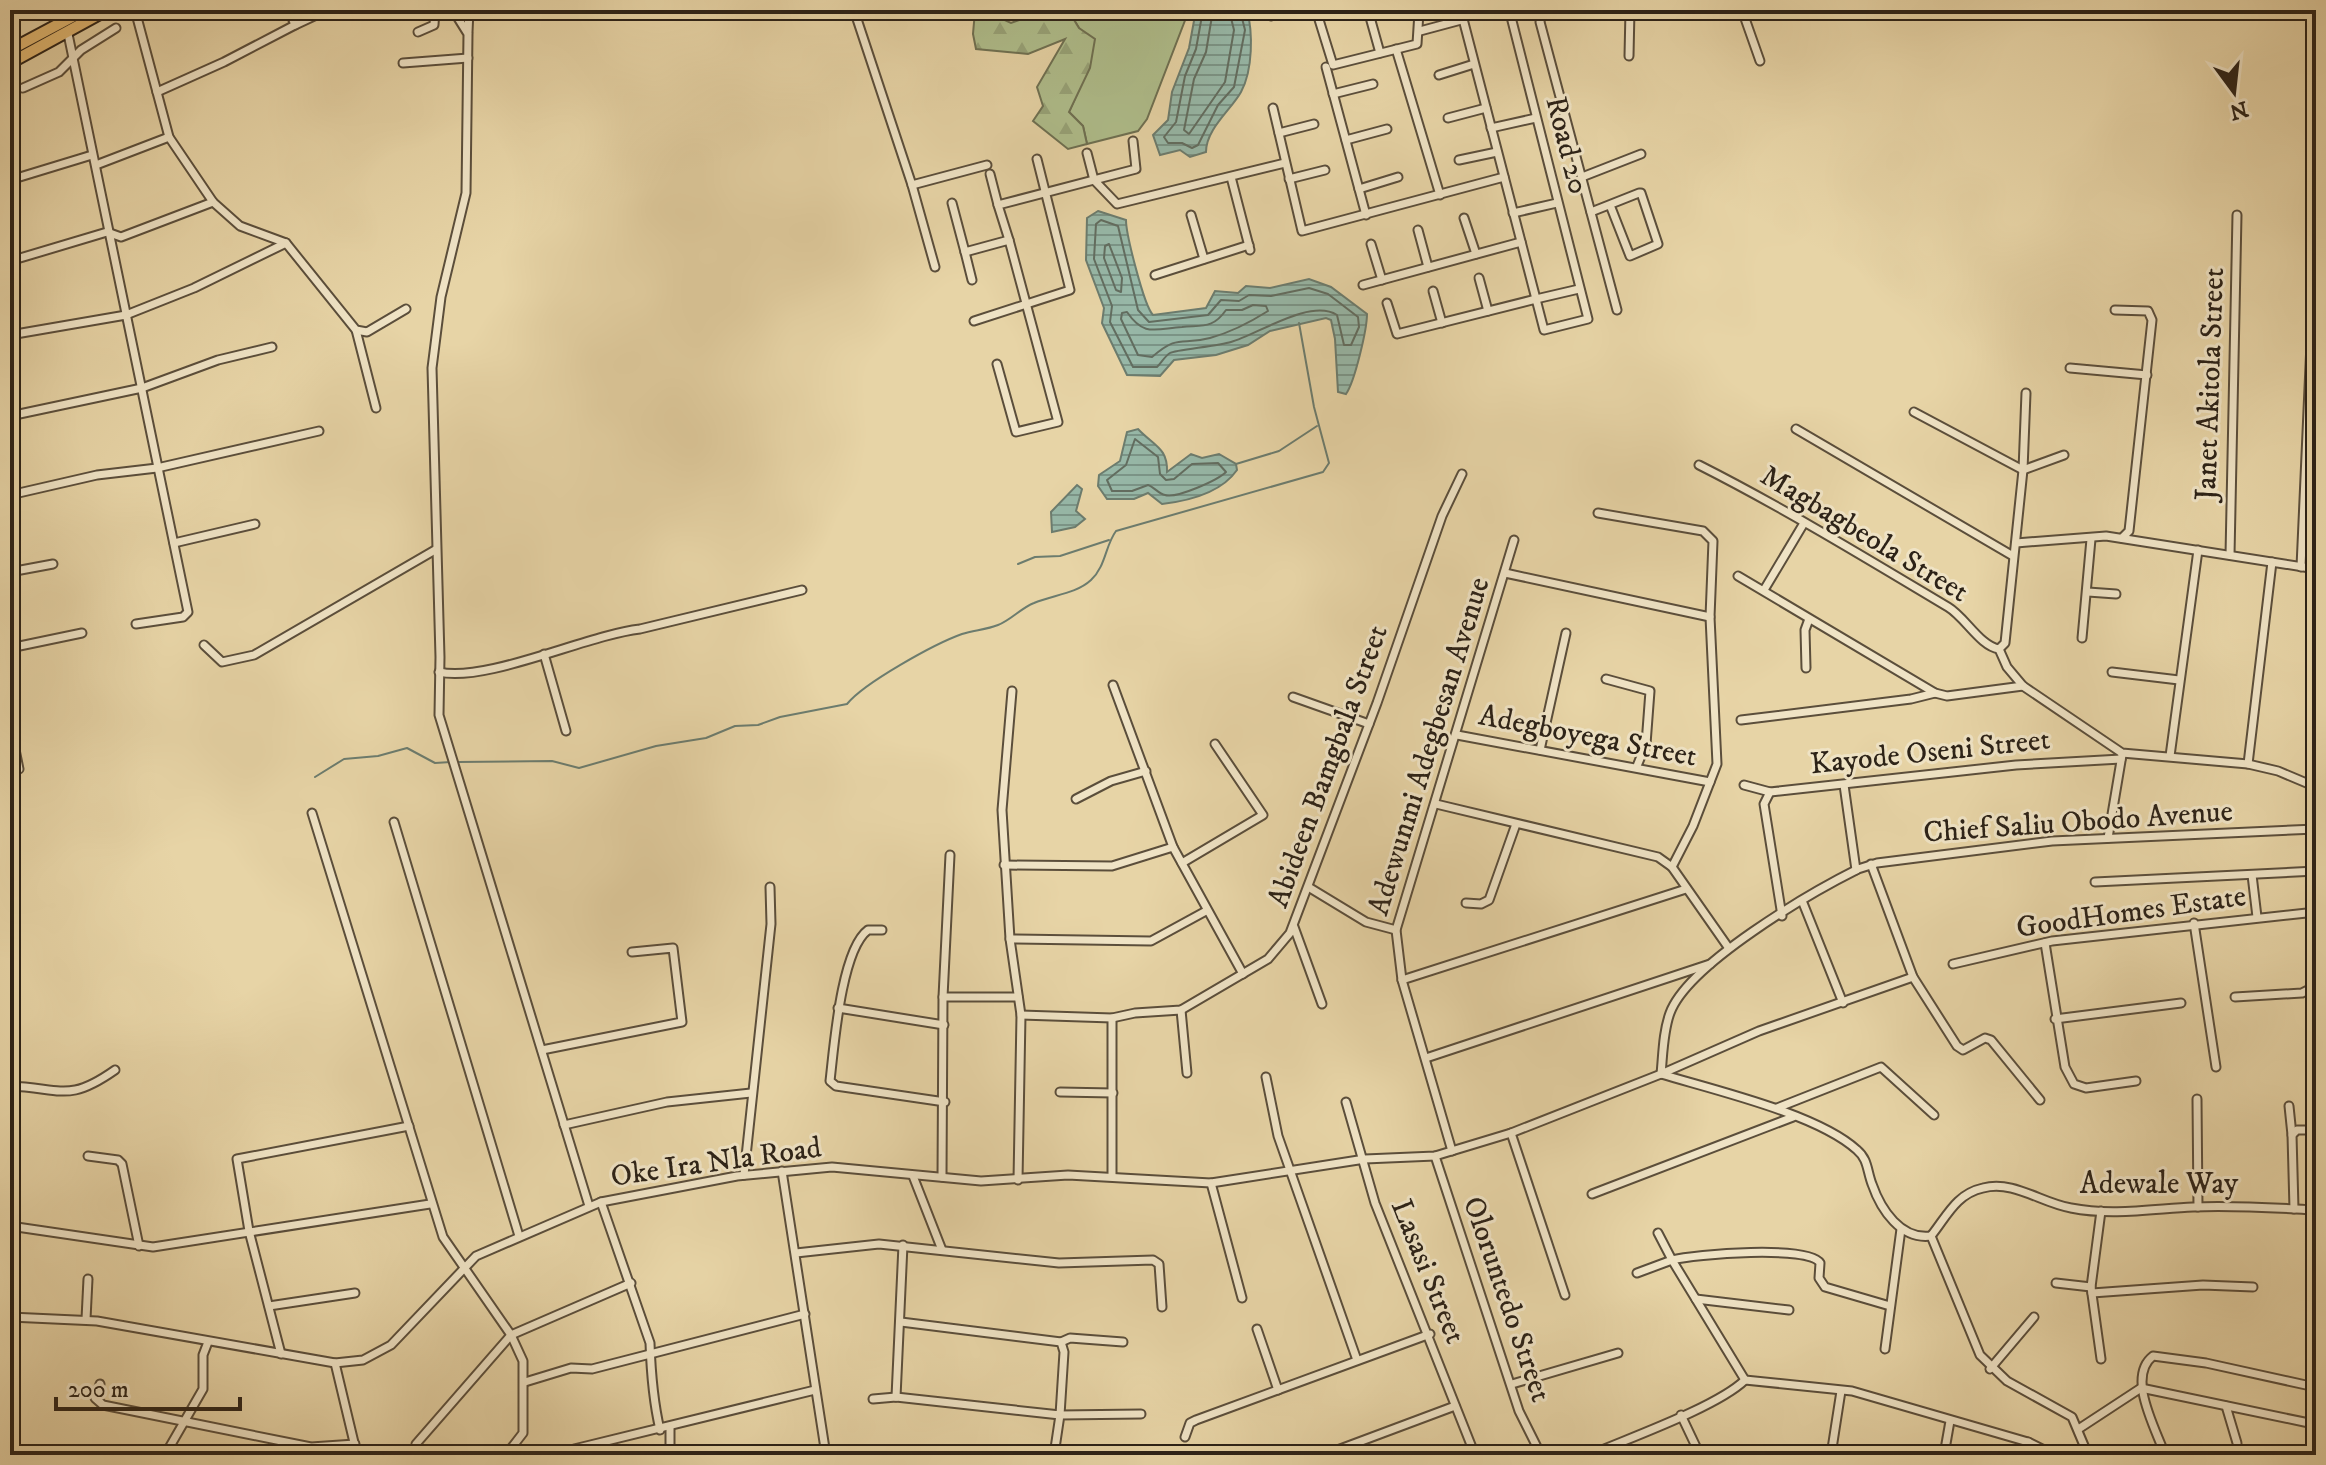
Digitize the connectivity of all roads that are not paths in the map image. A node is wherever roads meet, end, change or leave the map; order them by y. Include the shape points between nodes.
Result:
1 (85, 10) edge
2 (107, 10) edge
3 (135, 10) edge
4 (289, 10) edge
5 (327, 10) edge
6 (435, 10) edge
7 (453, 10) edge
8 (469, 10) edge
9 (854, 10) edge
10 (1294, 10) edge
11 (1316, 10) edge
12 (1368, 10) edge
13 (1398, 10) edge
14 (1542, 10) edge
15 (1630, 10) edge
16 (1742, 10) edge
17 (1419, 12) edge
18 (1440, 12) edge
19 (1510, 13) dead end
20 (1271, 16) dead end
21 (1463, 19) junction
22 (295, 25) junction
23 (116, 28) dead end
24 (1420, 31) junction
25 (418, 32) dead end
26 (68, 34) junction
27 (468, 34) junction
28 (1396, 49) junction
29 (10, 50) edge
30 (1380, 53) junction
31 (1629, 56) dead end
32 (468, 58) junction
33 (73, 60) junction
34 (1760, 61) dead end
35 (10, 63) edge
36 (403, 63) dead end
37 (1474, 64) junction
38 (1326, 67) dead end
39 (1439, 75) dead end
40 (1373, 84) dead end
41 (23, 88) dead end
42 (157, 92) junction
43 (1333, 94) junction
44 (1273, 108) dead end
45 (1486, 108) junction
46 (1448, 118) dead end
47 (1536, 118) junction
48 (1314, 124) dead end
49 (1491, 128) junction
50 (1387, 129) dead end
51 (1279, 133) junction
52 (169, 137) junction
53 (1346, 140) junction
54 (1133, 141) dead end
55 (2316, 148) edge
56 (1497, 152) junction
57 (1087, 153) dead end
58 (1641, 154) dead end
59 (92, 155) junction
60 (1037, 159) dead end
61 (1459, 160) dead end
62 (1285, 163) junction
63 (96, 165) junction
64 (987, 165) dead end
65 (1325, 170) dead end
66 (990, 174) dead end
67 (1231, 177) junction
68 (1398, 177) dead end
69 (1504, 177) junction
70 (1582, 177) junction
71 (1289, 179) junction
72 (10, 180) edge
73 (1094, 180) junction
74 (912, 185) junction
75 (1359, 189) junction
76 (1046, 192) junction
77 (1440, 195) junction
78 (213, 202) junction
79 (952, 203) dead end
80 (1557, 203) junction
81 (998, 205) junction
82 (1610, 205) junction
83 (1591, 212) junction
84 (1513, 213) junction
85 (1191, 215) dead end
86 (1366, 215) junction
87 (2237, 215) dead end
88 (1464, 218) dead end
89 (1418, 230) dead end
90 (107, 232) junction
91 (1009, 240) junction
92 (1521, 242) junction
93 (286, 243) junction
94 (1371, 244) dead end
95 (965, 252) junction
96 (1476, 254) junction
97 (1204, 259) junction
98 (10, 261) edge
99 (935, 267) dead end
100 (1428, 267) junction
101 (2315, 268) edge
102 (1155, 275) dead end
103 (1479, 278) dead end
104 (972, 280) dead end
105 (1382, 280) junction
106 (1363, 285) dead end
107 (1579, 289) junction
108 (1433, 291) dead end
109 (1536, 299) junction
110 (1387, 303) dead end
111 (1028, 304) junction
112 (406, 309) dead end
113 (1617, 310) dead end
114 (2115, 310) dead end
115 (1488, 311) junction
116 (126, 315) junction
117 (974, 321) dead end
118 (1442, 323) junction
119 (356, 330) junction
120 (10, 335) edge
121 (272, 347) dead end
122 (997, 364) dead end
123 (2070, 368) dead end
124 (2147, 375) junction
125 (142, 388) junction
126 (2026, 393) dead end
127 (376, 408) dead end
128 (1914, 412) dead end
129 (10, 416) edge
130 (1796, 429) dead end
131 (319, 431) dead end
132 (2064, 455) dead end
133 (1699, 465) dead end
134 (157, 468) junction
135 (2023, 470) junction
136 (1462, 474) dead end
137 (10, 495) edge
138 (1598, 513) dead end
139 (1804, 523) junction
140 (255, 524) dead end
141 (2122, 538) junction
142 (2091, 539) junction
143 (1514, 540) dead end
144 (174, 543) junction
145 (2016, 543) junction
146 (435, 550) junction
147 (2198, 550) junction
148 (2230, 555) junction
149 (2013, 556) junction
150 (2272, 562) junction
151 (53, 564) dead end
152 (2301, 567) junction
153 (2316, 569) edge
154 (10, 572) edge
155 (1505, 573) junction
156 (1738, 576) dead end
157 (802, 590) dead end
158 (1764, 590) junction
159 (2088, 592) junction
160 (2116, 594) dead end
161 (1710, 617) junction
162 (1809, 619) junction
163 (136, 624) dead end
164 (82, 633) dead end
165 (1566, 633) dead end
166 (2082, 638) dead end
167 (204, 645) dead end
168 (10, 648) edge
169 (1999, 649) junction
170 (544, 654) junction
171 (1806, 668) dead end
172 (439, 672) junction
173 (2112, 672) dead end
174 (1606, 679) dead end
175 (2179, 680) junction
176 (1113, 685) dead end
177 (2023, 686) junction
178 (1012, 691) dead end
179 (1935, 693) junction
180 (1293, 697) dead end
181 (1741, 720) dead end
182 (1369, 724) junction
183 (10, 725) edge
184 (566, 731) dead end
185 (1457, 735) junction
186 (1215, 744) dead end
187 (1540, 750) junction
188 (2122, 756) junction
189 (2170, 756) junction
190 (2248, 764) junction
191 (1637, 766) junction
192 (19, 769) dead end
193 (1146, 771) junction
194 (1710, 782) junction
195 (1744, 785) dead end
196 (1844, 785) junction
197 (2316, 787) edge
198 (1770, 792) junction
199 (1076, 799) dead end
200 (1436, 804) junction
201 (312, 813) dead end
202 (394, 822) dead end
203 (1516, 824) junction
204 (2316, 829) edge
205 (2108, 838) junction
206 (1173, 847) junction
207 (950, 855) dead end
208 (1182, 863) junction
209 (1871, 864) junction
210 (1004, 865) junction
211 (1672, 867) junction
212 (1856, 870) junction
213 (2316, 871) edge
214 (2252, 875) junction
215 (2095, 882) dead end
216 (770, 887) dead end
217 (1310, 888) junction
218 (1686, 889) junction
219 (1466, 903) dead end
220 (1803, 903) junction
221 (1206, 911) junction
222 (2316, 912) edge
223 (1782, 916) junction
224 (2257, 917) junction
225 (2194, 923) junction
226 (1294, 927) junction
227 (882, 930) dead end
228 (1396, 930) junction
229 (1010, 939) junction
230 (2045, 943) junction
231 (1728, 947) junction
232 (632, 952) dead end
233 (1712, 963) junction
234 (1953, 964) dead end
235 (1243, 974) junction
236 (1913, 977) junction
237 (1402, 980) junction
238 (2316, 986) edge
239 (943, 997) junction
240 (1018, 997) junction
241 (2235, 997) dead end
242 (1843, 1003) junction
243 (2181, 1003) dead end
244 (1322, 1004) dead end
245 (2316, 1005) edge
246 (838, 1008) junction
247 (1181, 1010) junction
248 (1021, 1015) junction
249 (1112, 1018) junction
250 (2055, 1019) junction
251 (944, 1025) junction
252 (2313, 1036) dead end
253 (542, 1050) junction
254 (1426, 1058) junction
255 (2216, 1067) dead end
256 (115, 1070) dead end
257 (1187, 1073) dead end
258 (1661, 1074) junction
259 (1266, 1077) dead end
260 (2136, 1081) dead end
261 (10, 1086) edge
262 (1060, 1092) dead end
263 (751, 1093) junction
264 (1113, 1093) junction
265 (2197, 1099) dead end
266 (2040, 1100) dead end
267 (945, 1102) junction
268 (1346, 1102) dead end
269 (2289, 1106) dead end
270 (1777, 1108) junction
271 (1934, 1115) dead end
272 (1793, 1117) junction
273 (564, 1125) junction
274 (409, 1126) junction
275 (2316, 1130) edge
276 (1511, 1133) junction
277 (2292, 1135) junction
278 (1452, 1151) junction
279 (88, 1156) dead end
280 (1435, 1156) junction
281 (1365, 1159) junction
282 (1291, 1170) junction
283 (782, 1171) junction
284 (744, 1175) junction
285 (913, 1176) junction
286 (1112, 1176) junction
287 (942, 1177) junction
288 (1018, 1180) junction
289 (1211, 1183) junction
290 (1592, 1194) dead end
291 (601, 1202) junction
292 (430, 1204) junction
293 (589, 1206) junction
294 (2198, 1207) junction
295 (2294, 1209) junction
296 (2316, 1210) edge
297 (2101, 1211) junction
298 (10, 1226) edge
299 (1901, 1229) junction
300 (249, 1231) junction
301 (1658, 1233) dead end
302 (519, 1236) junction
303 (1931, 1236) junction
304 (903, 1245) junction
305 (139, 1246) junction
306 (942, 1250) junction
307 (796, 1253) junction
308 (1672, 1260) junction
309 (466, 1268) junction
310 (1637, 1273) dead end
311 (88, 1279) dead end
312 (631, 1283) junction
313 (2056, 1283) dead end
314 (2253, 1287) dead end
315 (2092, 1290) junction
316 (355, 1293) dead end
317 (1565, 1295) dead end
318 (1242, 1298) dead end
319 (1696, 1299) junction
320 (269, 1306) junction
321 (1890, 1306) junction
322 (1162, 1307) dead end
323 (1789, 1310) dead end
324 (805, 1314) junction
325 (10, 1317) edge
326 (2034, 1317) dead end
327 (86, 1319) junction
328 (901, 1322) junction
329 (1257, 1329) dead end
330 (1430, 1334) junction
331 (511, 1335) junction
332 (208, 1342) junction
333 (1061, 1342) junction
334 (1123, 1342) dead end
335 (1885, 1349) dead end
336 (651, 1352) junction
337 (1618, 1353) dead end
338 (281, 1354) junction
339 (2101, 1359) dead end
340 (1357, 1360) junction
341 (335, 1363) junction
342 (1990, 1369) junction
343 (2316, 1373) edge
344 (1745, 1380) junction
345 (525, 1382) junction
346 (100, 1384) dead end
347 (1512, 1384) junction
348 (2141, 1388) junction
349 (815, 1390) junction
350 (1278, 1390) junction
351 (1841, 1391) junction
352 (896, 1397) junction
353 (873, 1399) dead end
354 (1455, 1406) junction
355 (2226, 1406) junction
356 (1141, 1414) dead end
357 (1060, 1415) junction
358 (1681, 1415) junction
359 (184, 1420) junction
360 (1950, 1421) junction
361 (2309, 1423) dead end
362 (670, 1428) junction
363 (2080, 1428) junction
364 (660, 1430) junction
365 (1185, 1437) dead end
366 (2028, 1442) junction
367 (2237, 1443) dead end
368 (355, 1444) junction
369 (416, 1444) dead end
370 (574, 1449) dead end
371 (165, 1455) edge
372 (357, 1455) edge
373 (506, 1455) edge
374 (670, 1455) edge
375 (826, 1455) edge
376 (1054, 1455) edge
377 (1324, 1455) edge
378 (1475, 1455) edge
379 (1541, 1455) edge
380 (1590, 1455) edge
381 (1700, 1455) edge
382 (1831, 1455) edge
383 (1944, 1455) edge
384 (2025, 1455) edge
385 (2054, 1455) edge
386 (2088, 1455) edge
387 (2165, 1455) edge

1 - 29 highway
2 - 26 highway
3 - 42 street
4 - 22 street
5 - 22 street
6 - 25 street via 434,25
7 - 27 street
8 - 27 street
9 - 74 street
10 - 20 street
11 - 30 street via 1333,65
12 - 30 street
13 - 17 street
14 - 70 street via 1540,22
15 - 31 street
16 - 34 street
17 - 18 street
17 - 24 street
18 - 21 street
19 - 47 street, Road 20
21 - 24 street
21 - 37 street
22 - 42 street
23 - 33 street
24 - 28 street via 1419,42
26 - 33 street
26 - 35 highway
27 - 32 street
28 - 30 street
28 - 77 street
32 - 36 street
32 - 146 street via 466,193 443,284 432,368
33 - 41 street
33 - 59 street
37 - 39 street
37 - 45 street
38 - 43 street
40 - 43 street
42 - 52 street
43 - 53 street
44 - 51 street
45 - 46 street
45 - 49 street
47 - 49 street
47 - 80 street, Road 20
48 - 51 street
49 - 56 street
50 - 53 street
51 - 62 street
52 - 63 street
52 - 78 street
53 - 75 street
54 - 73 street via 1136,169
55 - 101 street
56 - 61 street
56 - 69 street
57 - 73 street
58 - 70 street
59 - 63 street
59 - 72 street
60 - 76 street
62 - 67 street
62 - 71 street
63 - 90 street
64 - 74 street
65 - 71 street
66 - 81 street
67 - 73 street via 1117,204
67 - 97 street via 1250,248
68 - 75 street
69 - 77 street
69 - 84 street
70 - 83 street
71 - 86 street via 1302,231
73 - 76 street
74 - 99 street
75 - 86 street
76 - 81 street
76 - 111 street via 1070,288
77 - 86 street
78 - 90 street via 121,237
78 - 93 street via 240,226
79 - 95 street
80 - 84 street
80 - 107 street, Road 20
81 - 91 street
82 - 82 street via 1630,256 1658,244 1641,193
82 - 83 street
83 - 113 street
84 - 92 street
85 - 97 street
87 - 148 street, Janet Akitola Street
88 - 96 street
89 - 100 street
90 - 98 street
90 - 116 street
91 - 95 street
91 - 111 street
92 - 96 street
92 - 109 street
93 - 116 street
93 - 119 street
94 - 105 street
95 - 104 street
96 - 100 street
97 - 102 street
100 - 105 street
101 - 152 street
103 - 115 street
105 - 106 street
107 - 109 street
107 - 109 street, Road 20 via 1588,319 1544,330
108 - 118 street
109 - 115 street
110 - 118 street via 1396,334
111 - 117 street
111 - 122 street via 1058,422 1018,434
112 - 119 street via 367,332
114 - 124 street via 2151,313
115 - 118 street
116 - 120 street
116 - 125 street
119 - 127 street
121 - 125 street
123 - 124 street
124 - 141 street via 2129,531
125 - 129 street
125 - 134 street
126 - 135 street
128 - 135 street
130 - 149 street
131 - 134 street
132 - 135 street
133 - 139 street, Magbagbeola Street
134 - 137 street
134 - 144 street
135 - 145 street
136 - 182 street, Abideen Bamgbala Street via 1442,516
138 - 161 street via 1708,534 1713,541
139 - 158 street
139 - 169 street, Magbagbeola Street via 1951,609
140 - 144 street
141 - 142 street
141 - 147 street
142 - 145 street
142 - 159 street
143 - 155 street, Adewunmi Adegbesan Avenue
144 - 163 street via 187,615
145 - 149 street
146 - 167 street via 254,655 222,662
146 - 172 street
147 - 148 street
147 - 175 street
148 - 150 street
149 - 169 street via 2005,643
150 - 152 street
150 - 190 street
151 - 154 street
152 - 153 street
155 - 161 street
155 - 185 street, Adewunmi Adegbesan Avenue
156 - 158 street
157 - 170 street via 614,632
158 - 162 street
159 - 160 street
159 - 166 street
161 - 194 street via 1718,749
162 - 171 street
162 - 179 street
164 - 168 street
165 - 187 street
169 - 177 street
170 - 172 street via 461,674
170 - 184 street
172 - 253 street via 439,715
173 - 175 street
174 - 191 street via 1650,691 1646,744
175 - 189 street
176 - 193 street
177 - 179 street
177 - 188 street
178 - 210 street via 1002,810
179 - 181 street
180 - 182 street
182 - 217 street, Abideen Bamgbala Street via 1314,865
183 - 192 street
185 - 187 street, Adegboyega Street
185 - 200 street, Adewunmi Adegbesan Avenue
186 - 208 street via 1263,815
187 - 191 street, Adegboyega Street
188 - 189 street, Kayode Oseni Street
188 - 196 street, Kayode Oseni Street
188 - 205 street
189 - 190 street, Kayode Oseni Street
190 - 197 street, Kayode Oseni Street
191 - 194 street, Adegboyega Street
193 - 199 street
193 - 206 street
194 - 211 street
195 - 198 street, Kayode Oseni Street
196 - 198 street, Kayode Oseni Street
196 - 212 street
198 - 223 street via 1764,804
200 - 203 street
200 - 228 street, Adewunmi Adegbesan Avenue
201 - 274 street
202 - 302 street
203 - 211 street via 1658,857
203 - 219 street via 1489,900
204 - 205 street, Chief Saliu Obodo Avenue
205 - 209 street, Chief Saliu Obodo Avenue
206 - 208 street
206 - 210 street via 1112,866
207 - 239 street
208 - 221 street
209 - 212 street, Chief Saliu Obodo Avenue
209 - 236 street
210 - 229 street
211 - 218 street
212 - 220 street, Chief Saliu Obodo Avenue
213 - 214 street
214 - 215 street
214 - 224 street
216 - 263 street via 771,924
217 - 226 street, Abideen Bamgbala Street
217 - 228 street via 1366,922
218 - 231 street
218 - 237 street
220 - 223 street, Chief Saliu Obodo Avenue
220 - 242 street
221 - 229 street via 1151,941
221 - 235 street
222 - 224 street, GoodHomes Estate
223 - 231 street, Chief Saliu Obodo Avenue
224 - 225 street, GoodHomes Estate
225 - 230 street, GoodHomes Estate
225 - 255 street
226 - 235 street, Abideen Bamgbala Street via 1268,959
226 - 244 street
227 - 246 street via 868,930 856,944
228 - 237 street, Adewunmi Adegbesan Avenue
229 - 240 street
230 - 234 street, GoodHomes Estate
230 - 250 street
231 - 233 street, Chief Saliu Obodo Avenue
232 - 253 street via 673,948 682,1022
233 - 254 street
233 - 258 street, Chief Saliu Obodo Avenue via 1679,996 1671,1013
235 - 247 street, Abideen Bamgbala Street
236 - 242 street, Oke Ira Nla Road
236 - 266 street via 1957,1046 1963,1050 1991,1040
237 - 254 street, Adewunmi Adegbesan Avenue
238 - 241 street via 2302,993
239 - 240 street
239 - 251 street
240 - 248 street
242 - 258 street, Oke Ira Nla Road via 1759,1031
243 - 250 street
245 - 252 street
246 - 251 street
246 - 267 street via 832,1085
247 - 249 street, Abideen Bamgbala Street
247 - 257 street
248 - 249 street, Abideen Bamgbala Street
248 - 288 street
249 - 264 street
250 - 260 street via 2074,1084 2086,1088
251 - 267 street
253 - 273 street
254 - 278 street, Adewunmi Adegbesan Avenue
256 - 261 street via 80,1090 44,1092
258 - 270 street
258 - 276 street, Oke Ira Nla Road
259 - 282 street
262 - 264 street
263 - 273 street via 667,1102
263 - 284 street
264 - 286 street
265 - 294 street
267 - 287 street
268 - 281 street, Lasasi Street
269 - 277 street
270 - 271 street via 1881,1067
270 - 272 street
272 - 290 street
272 - 299 street via 1857,1149 1878,1198
273 - 293 street
274 - 292 street
274 - 300 street via 237,1159
275 - 277 street
276 - 278 street, Oke Ira Nla Road
276 - 317 street
277 - 295 street
278 - 280 street, Oke Ira Nla Road
279 - 305 street via 122,1164
280 - 281 street, Oke Ira Nla Road
280 - 347 street, Oloruntedo Street
281 - 282 street, Oke Ira Nla Road
281 - 330 street, Lasasi Street via 1375,1203
282 - 289 street, Oke Ira Nla Road
282 - 340 street
283 - 284 street, Oke Ira Nla Road
283 - 285 street, Oke Ira Nla Road via 832,1167
283 - 307 street
284 - 291 street, Oke Ira Nla Road
285 - 287 street, Oke Ira Nla Road
285 - 306 street
286 - 288 street, Oke Ira Nla Road
286 - 289 street, Oke Ira Nla Road
287 - 288 street, Oke Ira Nla Road
289 - 318 street
291 - 293 street, Oke Ira Nla Road
291 - 312 street
292 - 300 street
292 - 309 street via 451,1253
293 - 302 street, Oke Ira Nla Road
294 - 295 street, Adewale Way
294 - 297 street, Adewale Way
295 - 296 street, Adewale Way
297 - 303 street, Adewale Way via 2069,1208 2002,1185 1981,1188 1945,1212
297 - 315 street
298 - 305 street
299 - 303 street
299 - 321 street
300 - 305 street
300 - 320 street
301 - 308 street
302 - 309 street, Oke Ira Nla Road via 476,1256
303 - 342 street
304 - 306 street
304 - 307 street via 853,1244
304 - 328 street
306 - 322 street via 1059,1263 1153,1260 1159,1264
307 - 324 street
308 - 310 street
308 - 319 street
308 - 321 street via 1773,1252 1810,1255 1820,1263 1819,1278 1825,1287
309 - 331 street
309 - 341 street, Oke Ira Nla Road via 391,1345 363,1360
311 - 327 street
312 - 331 street
312 - 336 street
313 - 315 street
314 - 315 street
315 - 339 street
316 - 320 street
319 - 323 street
319 - 344 street
320 - 338 street
321 - 335 street
324 - 336 street
324 - 349 street
325 - 327 street, Oke Ira Nla Road
326 - 342 street
327 - 332 street, Oke Ira Nla Road
328 - 333 street
328 - 352 street
329 - 350 street
330 - 340 street
330 - 354 street, Lasasi Street
331 - 345 street via 523,1361
331 - 369 street
332 - 338 street, Oke Ira Nla Road
332 - 359 street via 203,1389
333 - 334 street
333 - 357 street
336 - 345 street
336 - 364 street via 651,1392
337 - 347 street
338 - 341 street, Oke Ira Nla Road
340 - 350 street
341 - 368 street
342 - 363 street via 2072,1417
343 - 348 street via 2314,1383 2306,1385 2158,1355 2148,1360
344 - 351 street
344 - 358 street
345 - 373 street via 523,1433
346 - 359 street via 97,1403
347 - 379 street, Oloruntedo Street
348 - 355 street
348 - 363 street
348 - 387 street
349 - 362 street
349 - 375 street
350 - 365 street via 1190,1423
351 - 360 street
351 - 382 street
352 - 353 street
352 - 357 street
354 - 377 street
354 - 378 street, Lasasi Street
355 - 361 street
355 - 367 street
356 - 357 street
357 - 376 street
358 - 380 street
358 - 381 street
359 - 368 street via 311,1447
359 - 371 street
360 - 366 street
360 - 383 street
362 - 364 street
362 - 374 street
363 - 386 street
364 - 370 street
366 - 384 street
366 - 385 street
368 - 372 street

